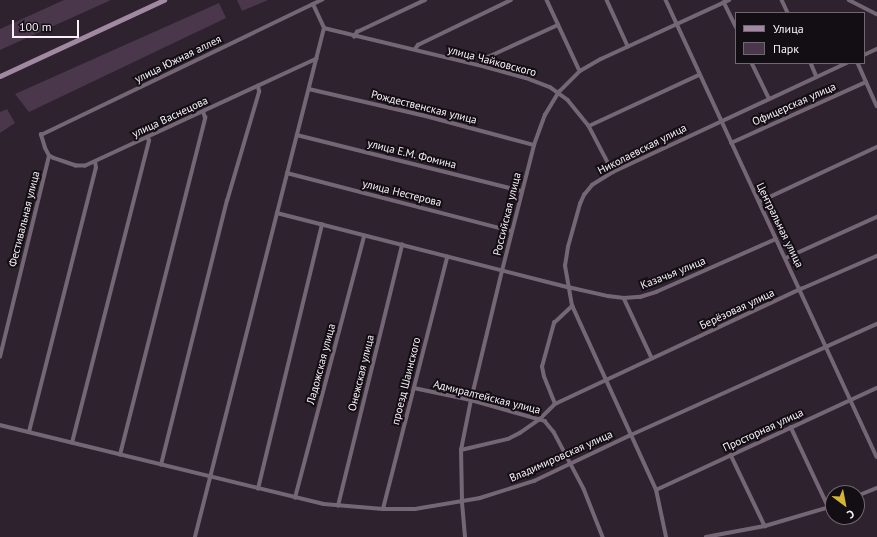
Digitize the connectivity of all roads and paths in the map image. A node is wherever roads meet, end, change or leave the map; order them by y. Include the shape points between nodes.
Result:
1 (164, 0) edge
2 (322, 0) edge
3 (425, 0) edge
4 (511, 0) edge
5 (547, 0) edge
6 (607, 0) edge
7 (666, 0) edge
8 (728, 0) edge
9 (782, 0) edge
10 (849, 0) edge
11 (724, 2) junction
12 (313, 4) junction
13 (788, 12) edge
14 (877, 14) edge
15 (677, 24) junction
16 (558, 25) junction
17 (735, 25) edge
18 (324, 28) junction
19 (354, 36) junction
20 (628, 46) junction
21 (415, 49) junction
22 (877, 49) edge
23 (865, 55) edge
24 (317, 59) junction
25 (752, 64) edge
26 (811, 64) edge
27 (845, 64) edge
28 (858, 64) edge
29 (486, 68) junction
30 (580, 72) junction
31 (699, 75) junction
32 (0, 76) edge
33 (817, 76) junction
34 (866, 82) junction
35 (258, 86) junction
36 (309, 89) junction
37 (559, 92) junction
38 (769, 98) junction
39 (877, 106) edge
40 (202, 112) junction
41 (720, 120) junction
42 (589, 126) junction
43 (297, 135) junction
44 (147, 137) junction
45 (731, 143) junction
46 (534, 145) junction
47 (877, 147) edge
48 (49, 156) junction
49 (95, 162) junction
50 (613, 172) junction
51 (287, 173) junction
52 (522, 191) junction
53 (759, 202) junction
54 (278, 213) junction
55 (877, 217) edge
56 (322, 225) junction
57 (512, 230) junction
58 (364, 236) junction
59 (776, 239) junction
60 (402, 245) junction
61 (877, 256) edge
62 (447, 257) junction
63 (786, 258) junction
64 (502, 271) junction
65 (568, 287) junction
66 (801, 289) junction
67 (624, 298) junction
68 (572, 306) junction
69 (877, 324) edge
70 (826, 347) junction
71 (0, 357) edge
72 (652, 358) junction
73 (605, 381) junction
74 (414, 388) junction
75 (877, 388) edge
76 (471, 400) junction
77 (851, 400) junction
78 (555, 404) junction
79 (540, 419) junction
80 (0, 425) edge
81 (791, 427) junction
82 (29, 432) junction
83 (630, 435) junction
84 (72, 443) junction
85 (461, 450) junction
86 (120, 455) junction
87 (731, 455) junction
88 (877, 457) edge
89 (571, 462) junction
90 (161, 465) junction
91 (210, 477) junction
92 (877, 488) edge
93 (258, 489) junction
94 (656, 490) junction
95 (865, 493) edge
96 (825, 495) edge
97 (295, 498) junction
98 (462, 502) junction
99 (338, 506) junction
100 (825, 509) edge
101 (383, 510) junction
102 (765, 526) junction
103 (195, 537) edge
104 (465, 537) edge
105 (603, 537) edge
106 (666, 537) edge
107 (706, 537) edge

1 - 32 main road
2 - 12 street, улица Южная аллея
3 - 19 street via 357,32
4 - 21 street via 418,45
5 - 16 street
6 - 20 street
7 - 15 street, Центральная улица
8 - 11 street, Российская улица
9 - 13 street
10 - 14 street
11 - 15 street, Российская улица
11 - 17 street
12 - 18 street
12 - 48 street, улица Южная аллея via 41,135
15 - 20 street, Российская улица
15 - 31 street, Центральная улица
16 - 29 street via 488,57
16 - 30 street
18 - 19 street, улица Чайковского
18 - 24 street
19 - 21 street, улица Чайковского
20 - 30 street, Российская улица
21 - 29 street, улица Чайковского
22 - 23 street
24 - 35 street, улица Васнецова
24 - 36 street
25 - 38 street
26 - 33 street
27 - 33 street, Николаевская улица
28 - 34 street
29 - 37 street, улица Чайковского via 526,78
30 - 37 street, Российская улица
31 - 41 street, Центральная улица
31 - 42 street
33 - 38 street, Николаевская улица
34 - 39 street
34 - 45 street, Офицерская улица
35 - 40 street, улица Васнецова
35 - 90 street via 259,92 227,201
36 - 43 street
36 - 46 street, Рождественская улица via 422,115
37 - 42 street, улица Чайковского
37 - 46 street, Российская улица via 545,115
38 - 41 street, Николаевская улица
40 - 44 street, улица Васнецова
40 - 86 street via 205,118
41 - 45 street, Центральная улица
41 - 50 street, Николаевская улица
42 - 50 street, улица Чайковского
43 - 51 street
43 - 52 street, улица Е.М. Фомина
44 - 49 street, улица Васнецова
44 - 84 street via 149,141
45 - 53 street, Центральная улица
46 - 52 street, Российская улица
47 - 53 street
48 - 49 street, улица Васнецова via 76,166
48 - 71 street, Фестивальная улица
49 - 82 street via 96,168
50 - 65 street, Николаевская улица via 592,184 580,204 565,266
51 - 54 street
51 - 57 street, улица Нестерова
52 - 57 street, Российская улица
53 - 59 street, Центральная улица
54 - 56 street
54 - 91 street
55 - 63 street
56 - 58 street
56 - 93 street
57 - 64 street, Российская улица
58 - 60 street
58 - 97 street, Ладожская улица
59 - 63 street, Центральная улица
59 - 67 street, Казачья улица via 656,292
60 - 62 street
60 - 99 street, Онежская улица
61 - 66 street, Берёзовая улица
62 - 64 street
62 - 74 street, проезд Шаинского
63 - 66 street, Центральная улица
64 - 65 street, Казачья улица
64 - 76 street, Российская улица
65 - 67 street, Казачья улица
65 - 68 street, Николаевская улица
66 - 70 street, Центральная улица
66 - 72 street, Берёзовая улица
67 - 72 street
68 - 73 street, Николаевская улица
68 - 78 street via 554,323 542,367
69 - 70 street, Владимировская улица
70 - 77 street, Центральная улица
70 - 83 street, Владимировская улица
72 - 73 street, Берёзовая улица
73 - 78 street, Берёзовая улица
73 - 83 street, Николаевская улица
74 - 76 street, Адмиралтейская улица
74 - 101 street, проезд Шаинского
75 - 77 street, Просторная улица
76 - 79 street, Адмиралтейская улица
76 - 85 street, Российская улица
77 - 81 street, Просторная улица
77 - 88 street, Центральная улица
78 - 79 street
79 - 85 street via 508,439
79 - 89 street, Адмиралтейская улица via 548,424
80 - 82 street, Владимировская улица
81 - 87 street, Просторная улица
81 - 96 street
82 - 84 street, Владимировская улица
83 - 89 street, Владимировская улица
83 - 94 street, Николаевская улица
84 - 86 street, Владимировская улица
85 - 98 street, Российская улица
86 - 90 street, Владимировская улица
87 - 94 street, Просторная улица
87 - 102 street
89 - 98 street, Владимировская улица via 515,488
89 - 105 street, Адмиралтейская улица via 595,512
90 - 91 street, Владимировская улица
91 - 93 street, Владимировская улица
91 - 103 street
92 - 95 street
93 - 97 street, Владимировская улица
94 - 106 street, Николаевская улица
97 - 99 street, Владимировская улица
98 - 101 street, Владимировская улица via 415,509
98 - 104 street, Российская улица
99 - 101 street, Владимировская улица
100 - 102 street
102 - 107 street

